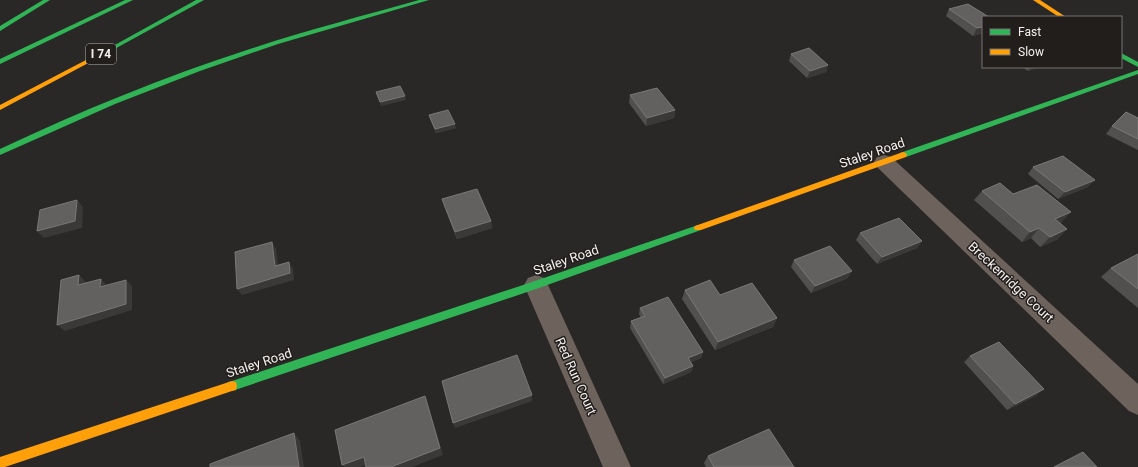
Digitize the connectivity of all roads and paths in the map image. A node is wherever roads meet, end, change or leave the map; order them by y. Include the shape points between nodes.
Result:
1 (47, 0) edge
2 (130, 0) edge
3 (201, 0) edge
4 (426, 0) edge
5 (1036, 0) edge
6 (1060, 16) edge
7 (0, 29) edge
8 (1122, 55) edge
9 (0, 62) edge
10 (1138, 66) edge
11 (1138, 72) edge
12 (0, 108) edge
13 (0, 152) edge
14 (884, 162) junction
15 (536, 285) junction
16 (1138, 402) edge
17 (36, 459) edge
18 (0, 464) edge
19 (617, 467) edge

1 - 7 main road
2 - 9 main road
3 - 12 main road, I 74
4 - 13 main road via 258,48 121,99
5 - 6 main road
8 - 10 main road
11 - 14 main road, Staley Road
14 - 15 main road, Staley Road
14 - 16 street, Breckenridge Court
15 - 17 main road, Staley Road
15 - 19 street, Red Run Court
17 - 18 main road, Staley Road

